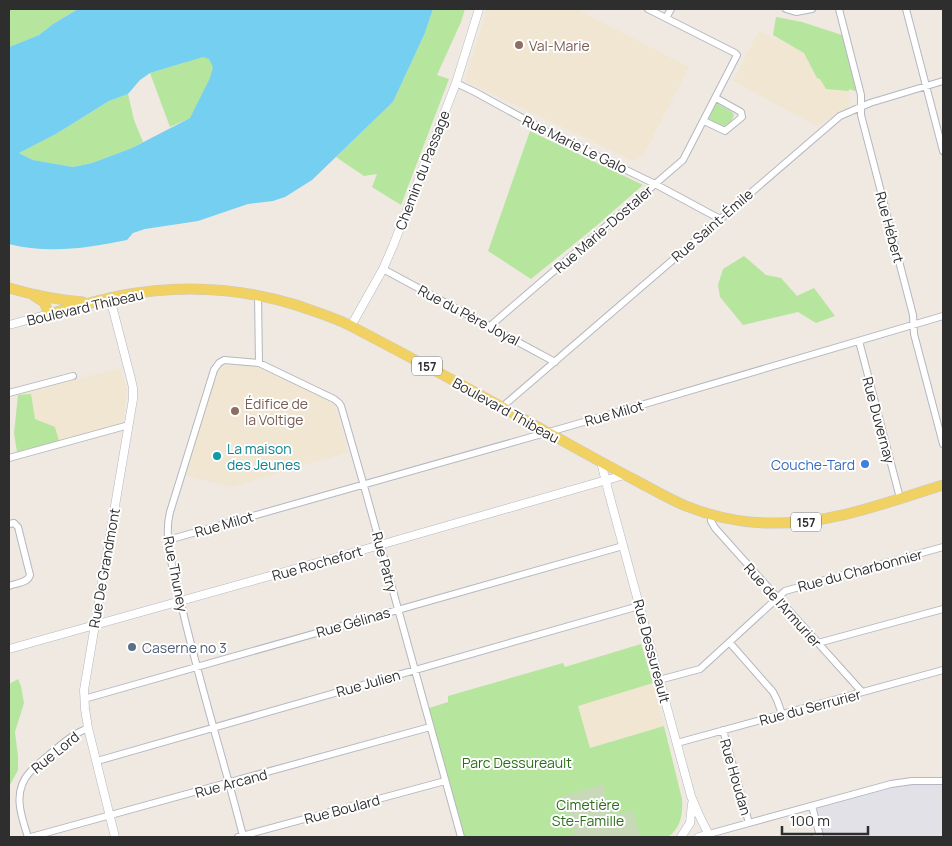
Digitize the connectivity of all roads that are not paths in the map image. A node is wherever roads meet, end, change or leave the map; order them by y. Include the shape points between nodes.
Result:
1 (479, 9) edge
2 (648, 9) edge
3 (671, 9) edge
4 (786, 9) edge
5 (812, 9) edge
6 (839, 9) edge
7 (906, 9) edge
8 (666, 18) junction
9 (943, 80) edge
10 (456, 83) junction
11 (926, 85) junction
12 (716, 98) junction
13 (861, 107) junction
14 (704, 121) junction
15 (943, 151) edge
16 (655, 184) junction
17 (720, 219) junction
18 (383, 269) junction
19 (9, 288) edge
20 (33, 295) junction
21 (258, 295) junction
22 (110, 298) junction
23 (92, 302) junction
24 (49, 314) junction
25 (943, 316) edge
26 (9, 325) edge
27 (913, 325) junction
28 (352, 326) junction
29 (490, 326) junction
30 (858, 341) junction
31 (555, 362) junction
32 (259, 363) junction
33 (73, 376) dead end
34 (9, 393) edge
35 (502, 407) junction
36 (129, 425) junction
37 (548, 432) junction
38 (943, 444) edge
39 (9, 458) edge
40 (601, 462) junction
41 (624, 475) junction
42 (606, 480) junction
43 (364, 485) junction
44 (943, 486) edge
45 (900, 498) junction
46 (711, 515) junction
47 (12, 524) edge
48 (168, 540) junction
49 (380, 545) junction
50 (623, 546) junction
51 (943, 547) edge
52 (9, 586) edge
53 (777, 599) junction
54 (181, 601) junction
55 (639, 606) junction
56 (398, 609) junction
57 (943, 609) edge
58 (94, 625) junction
59 (730, 643) junction
60 (818, 643) junction
61 (9, 650) edge
62 (196, 667) junction
63 (415, 670) junction
64 (943, 670) edge
65 (659, 680) junction
66 (862, 692) junction
67 (84, 699) junction
68 (782, 714) junction
69 (213, 727) junction
70 (430, 727) junction
71 (88, 728) junction
72 (724, 730) junction
73 (677, 743) junction
74 (97, 761) junction
75 (445, 781) junction
76 (943, 781) edge
77 (229, 783) junction
78 (692, 800) junction
79 (812, 806) junction
80 (110, 816) junction
81 (749, 823) junction
82 (710, 836) edge
83 (29, 837) edge
84 (115, 837) edge
85 (241, 837) edge
86 (460, 837) edge
87 (681, 837) edge
88 (699, 837) edge
89 (815, 837) edge

1 - 10 street, Chemin du Passage
2 - 8 street, Rue Marie-Dostaler
3 - 8 street
4 - 5 street via 796,12
6 - 13 street, Rue Hébert via 861,95
7 - 11 street
8 - 12 street, Rue Marie-Dostaler via 736,54
9 - 11 street, Rue Saint-Émile
10 - 16 street, Rue Marie Le Galo
10 - 18 street, Chemin du Passage
11 - 13 street, Rue Saint-Émile
11 - 15 street
12 - 14 street, Rue Marie-Dostaler
12 - 14 street via 741,112 741,118 725,132
13 - 17 street, Rue Saint-Émile via 836,118
13 - 27 street, Rue Hébert
14 - 16 street, Rue Marie-Dostaler via 683,160
16 - 17 street, Rue Marie Le Galo
16 - 29 street, Rue Marie-Dostaler
17 - 31 street, Rue Saint-Émile
18 - 28 street, Chemin du Passage
18 - 29 street, Rue du Père Joyal
19 - 20 main road, 157
20 - 23 main road, 157
20 - 24 main road via 44,302
21 - 22 main road, Boulevard Thibeau / 157 via 197,289 151,291
21 - 28 main road, Boulevard Thibeau / 157 via 312,310
21 - 32 street
22 - 23 main road, Boulevard Thibeau / 157
22 - 36 street, Rue De Grandmont via 132,384
23 - 24 main road, Boulevard Thibeau / 157
24 - 26 street, Boulevard Thibeau
25 - 27 street, Rue Milot
27 - 30 street, Rue Milot
27 - 38 street, Rue Hébert
28 - 35 main road, Boulevard Thibeau / 157
29 - 31 street, Rue du Père Joyal
30 - 37 street, Rue Milot
30 - 45 street, Rue Duvernay
31 - 35 street, Rue Saint-Émile
32 - 43 street, Rue Patry via 340,404
32 - 48 street, Rue Thuney via 226,360 220,361 215,368 170,512
33 - 34 street
35 - 37 main road, Boulevard Thibeau / 157
36 - 39 street
36 - 58 street, Rue De Grandmont
37 - 40 main road, Boulevard Thibeau / 157
37 - 43 street, Rue Milot
40 - 41 main road, Boulevard Thibeau / 157
40 - 42 street, Rue Dessureault
41 - 42 street, Rue Rochefort
41 - 46 main road, Boulevard Thibeau / 157 via 676,502
42 - 49 street, Rue Rochefort
42 - 50 street, Rue Dessureault
43 - 48 street, Rue Milot
43 - 49 street, Rue Patry
44 - 45 main road, Boulevard Thibeau / 157
45 - 46 main road, Boulevard Thibeau / 157 via 800,523 752,522
46 - 53 street, Rue de l'Armurier via 715,528
47 - 52 street via 19,530 30,573 25,581
48 - 54 street, Rue Thuney
49 - 54 street, Rue Rochefort
49 - 56 street, Rue Patry
50 - 55 street, Rue Dessureault
50 - 56 street, Rue Gélinas
51 - 53 street, Rue du Charbonnier via 790,589
53 - 59 street, Rue du Charbonnier
53 - 60 street, Rue de l'Armurier
54 - 58 street, Rue Rochefort
54 - 62 street, Rue Thuney
55 - 63 street, Rue Julien
55 - 65 street, Rue Dessureault
56 - 62 street, Rue Gélinas
56 - 63 street, Rue Patry
57 - 60 street
58 - 61 street, Rue Rochefort
58 - 67 street, Rue De Grandmont
59 - 65 street, Rue du Charbonnier via 698,670
59 - 68 street via 775,694
60 - 66 street, Rue de l'Armurier
62 - 67 street, Rue Gélinas
62 - 69 street, Rue Thuney
63 - 69 street, Rue Julien
63 - 70 street, Rue Patry
64 - 66 street, Rue du Serrurier
65 - 73 street, Rue Dessureault
66 - 68 street, Rue du Serrurier
67 - 71 street, Rue De Grandmont
68 - 72 street, Rue du Serrurier
69 - 74 street, Rue Julien
69 - 77 street, Rue Thuney
70 - 75 street, Rue Patry
70 - 77 street, Rue Arcand
71 - 74 street, Rue De Grandmont
71 - 83 street, Rue Lord via 66,741 32,769 24,780 19,805
72 - 73 street, Rue du Serrurier
72 - 81 street, Rue Houdan
73 - 78 street, Rue Dessureault
74 - 80 street, Rue De Grandmont
75 - 85 street, Rue Boulard
75 - 86 street, Rue Patry
76 - 79 street via 900,782
77 - 80 street, Rue Arcand
77 - 85 street, Rue Thuney
78 - 82 street, Rue Dessureault
78 - 87 street via 690,823
79 - 81 street
79 - 89 street via 820,836
80 - 83 street, Rue Arcand
80 - 84 street, Rue De Grandmont
81 - 82 street
82 - 88 street

